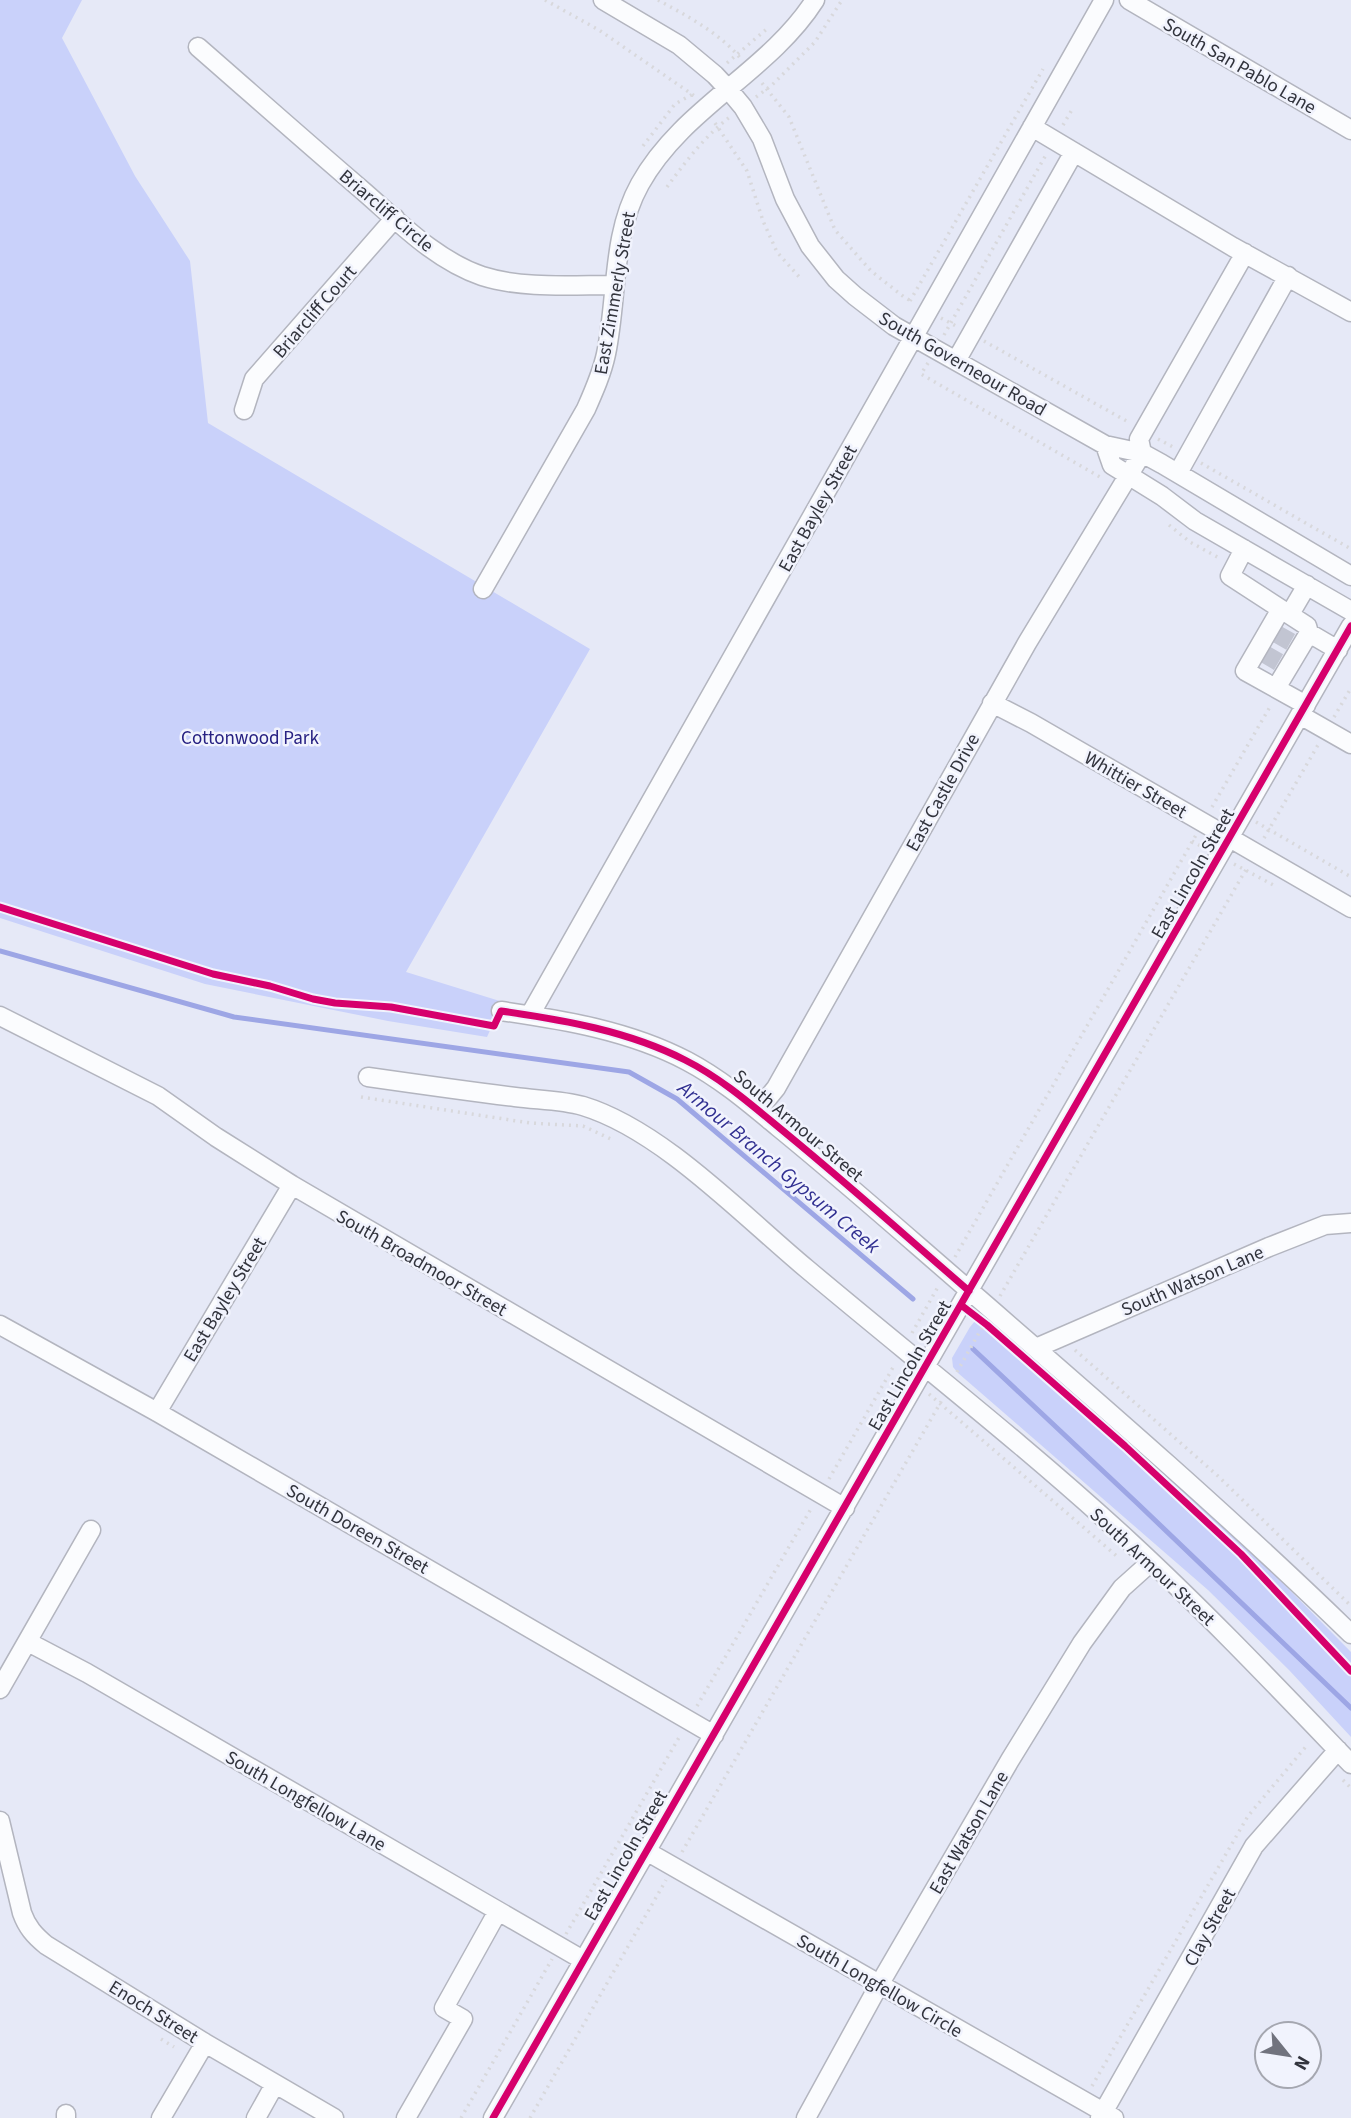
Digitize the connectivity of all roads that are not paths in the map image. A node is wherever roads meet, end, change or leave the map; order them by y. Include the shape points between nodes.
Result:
1 (603, 0) edge
2 (815, 0) edge
3 (1104, 0) edge
4 (1129, 0) edge
5 (198, 47) dead end
6 (728, 89) junction
7 (1032, 127) junction
8 (1351, 130) edge
9 (1074, 152) junction
10 (394, 218) junction
11 (1245, 253) junction
12 (1288, 276) junction
13 (614, 285) junction
14 (1351, 312) edge
15 (912, 337) junction
16 (956, 361) junction
17 (244, 410) dead end
18 (1105, 445) junction
19 (1142, 453) junction
20 (1178, 473) junction
21 (1125, 482) junction
22 (1244, 549) junction
23 (1351, 576) edge
24 (1307, 586) junction
25 (483, 589) dead end
26 (1351, 611) edge
27 (1286, 612) junction
28 (1351, 626) edge
29 (1300, 641) junction
30 (1338, 650) junction
31 (1278, 689) junction
32 (992, 703) junction
33 (1303, 710) junction
34 (1351, 744) edge
35 (1230, 839) junction
36 (1351, 908) edge
37 (501, 1011) dead end
38 (530, 1015) junction
39 (0, 1016) edge
40 (368, 1077) dead end
41 (758, 1110) junction
42 (292, 1185) junction
43 (1351, 1223) edge
44 (965, 1298) junction
45 (0, 1325) edge
46 (1036, 1348) junction
47 (921, 1375) junction
48 (157, 1412) junction
49 (845, 1508) junction
50 (91, 1530) dead end
51 (1144, 1568) junction
52 (1351, 1634) edge
53 (28, 1642) junction
54 (0, 1689) edge
55 (714, 1735) junction
56 (1333, 1756) junction
57 (1351, 1764) edge
58 (0, 1821) edge
59 (646, 1852) junction
60 (498, 1911) junction
61 (583, 1960) junction
62 (879, 1985) junction
63 (205, 2043) junction
64 (275, 2084) junction
65 (324, 2115) edge
66 (1106, 2116) edge
67 (161, 2118) edge
68 (256, 2118) edge
69 (406, 2118) edge
70 (493, 2118) edge
71 (806, 2118) edge

1 - 6 street, South Governeour Road via 678,45
2 - 6 street, East Zimmerly Street via 789,33
3 - 7 street, East Bayley Street
4 - 8 street, South San Pablo Lane
5 - 10 street, Briarcliff Circle
6 - 13 street, East Zimmerly Street via 685,126 641,182 621,235
6 - 15 street, South Governeour Road via 762,139 785,199 810,246 855,296
7 - 9 street
7 - 15 street, East Bayley Street
9 - 11 street
9 - 16 street
10 - 13 street, Briarcliff Circle via 436,252 484,276 547,285
10 - 17 street, Briarcliff Court via 254,379
11 - 12 street
11 - 19 street, East Castle Drive via 1139,439
12 - 14 street
12 - 20 street
13 - 25 street, East Zimmerly Street via 606,354 597,384
15 - 16 street, South Governeour Road
15 - 38 street, East Bayley Street
16 - 18 street, South Governeour Road
18 - 19 street, South Governeour Road
18 - 21 street
19 - 20 street, South Governeour Road
19 - 21 street, East Castle Drive
20 - 23 street, South Governeour Road
21 - 22 street via 1162,496
21 - 32 street, East Castle Drive
22 - 24 street
22 - 27 street via 1230,576
24 - 26 street
24 - 27 street
27 - 29 street via 1307,626
27 - 31 street via 1245,671
28 - 30 street, East Lincoln Street
29 - 30 street
29 - 31 street via 1284,665
30 - 33 street, East Lincoln Street
31 - 33 street
32 - 35 street, Whittier Street
32 - 41 street, East Castle Drive via 776,1087
33 - 34 street
33 - 35 street, East Lincoln Street
35 - 36 street, Whittier Street
35 - 44 street, East Lincoln Street
37 - 38 street, South Armour Street
38 - 41 street, South Armour Street via 654,1046 712,1074
39 - 42 street, South Broadmoor Street via 158,1096
40 - 47 street, South Armour Street via 582,1106 616,1120 693,1171
41 - 44 street, South Armour Street via 947,1271
42 - 48 street, East Bayley Street
42 - 49 street, South Broadmoor Street
43 - 46 street, South Watson Lane via 1325,1225 1269,1247
44 - 46 street, South Armour Street
44 - 47 street, East Lincoln Street
45 - 48 street, South Doreen Street
46 - 52 street, South Armour Street via 1271,1556
47 - 49 street, East Lincoln Street
47 - 51 street, South Armour Street via 998,1425
48 - 55 street, South Doreen Street
49 - 55 street, East Lincoln Street
50 - 53 street
51 - 56 street, South Armour Street via 1245,1652
51 - 62 street, East Watson Lane via 1122,1588 1082,1643
53 - 54 street
53 - 60 street, South Longfellow Lane
55 - 59 street, East Lincoln Street
56 - 57 street, South Armour Street
56 - 66 street, Clay Street via 1254,1846
58 - 63 street, Enoch Street via 25,1922 34,1935
59 - 61 street, East Lincoln Street
59 - 62 street, South Longfellow Circle
60 - 61 street, South Longfellow Lane
60 - 69 street via 444,2008 463,2019
61 - 70 street, East Lincoln Street
62 - 66 street, South Longfellow Circle
62 - 71 street, East Watson Lane
63 - 64 street, Enoch Street
63 - 67 street
64 - 65 street, Enoch Street
64 - 68 street

